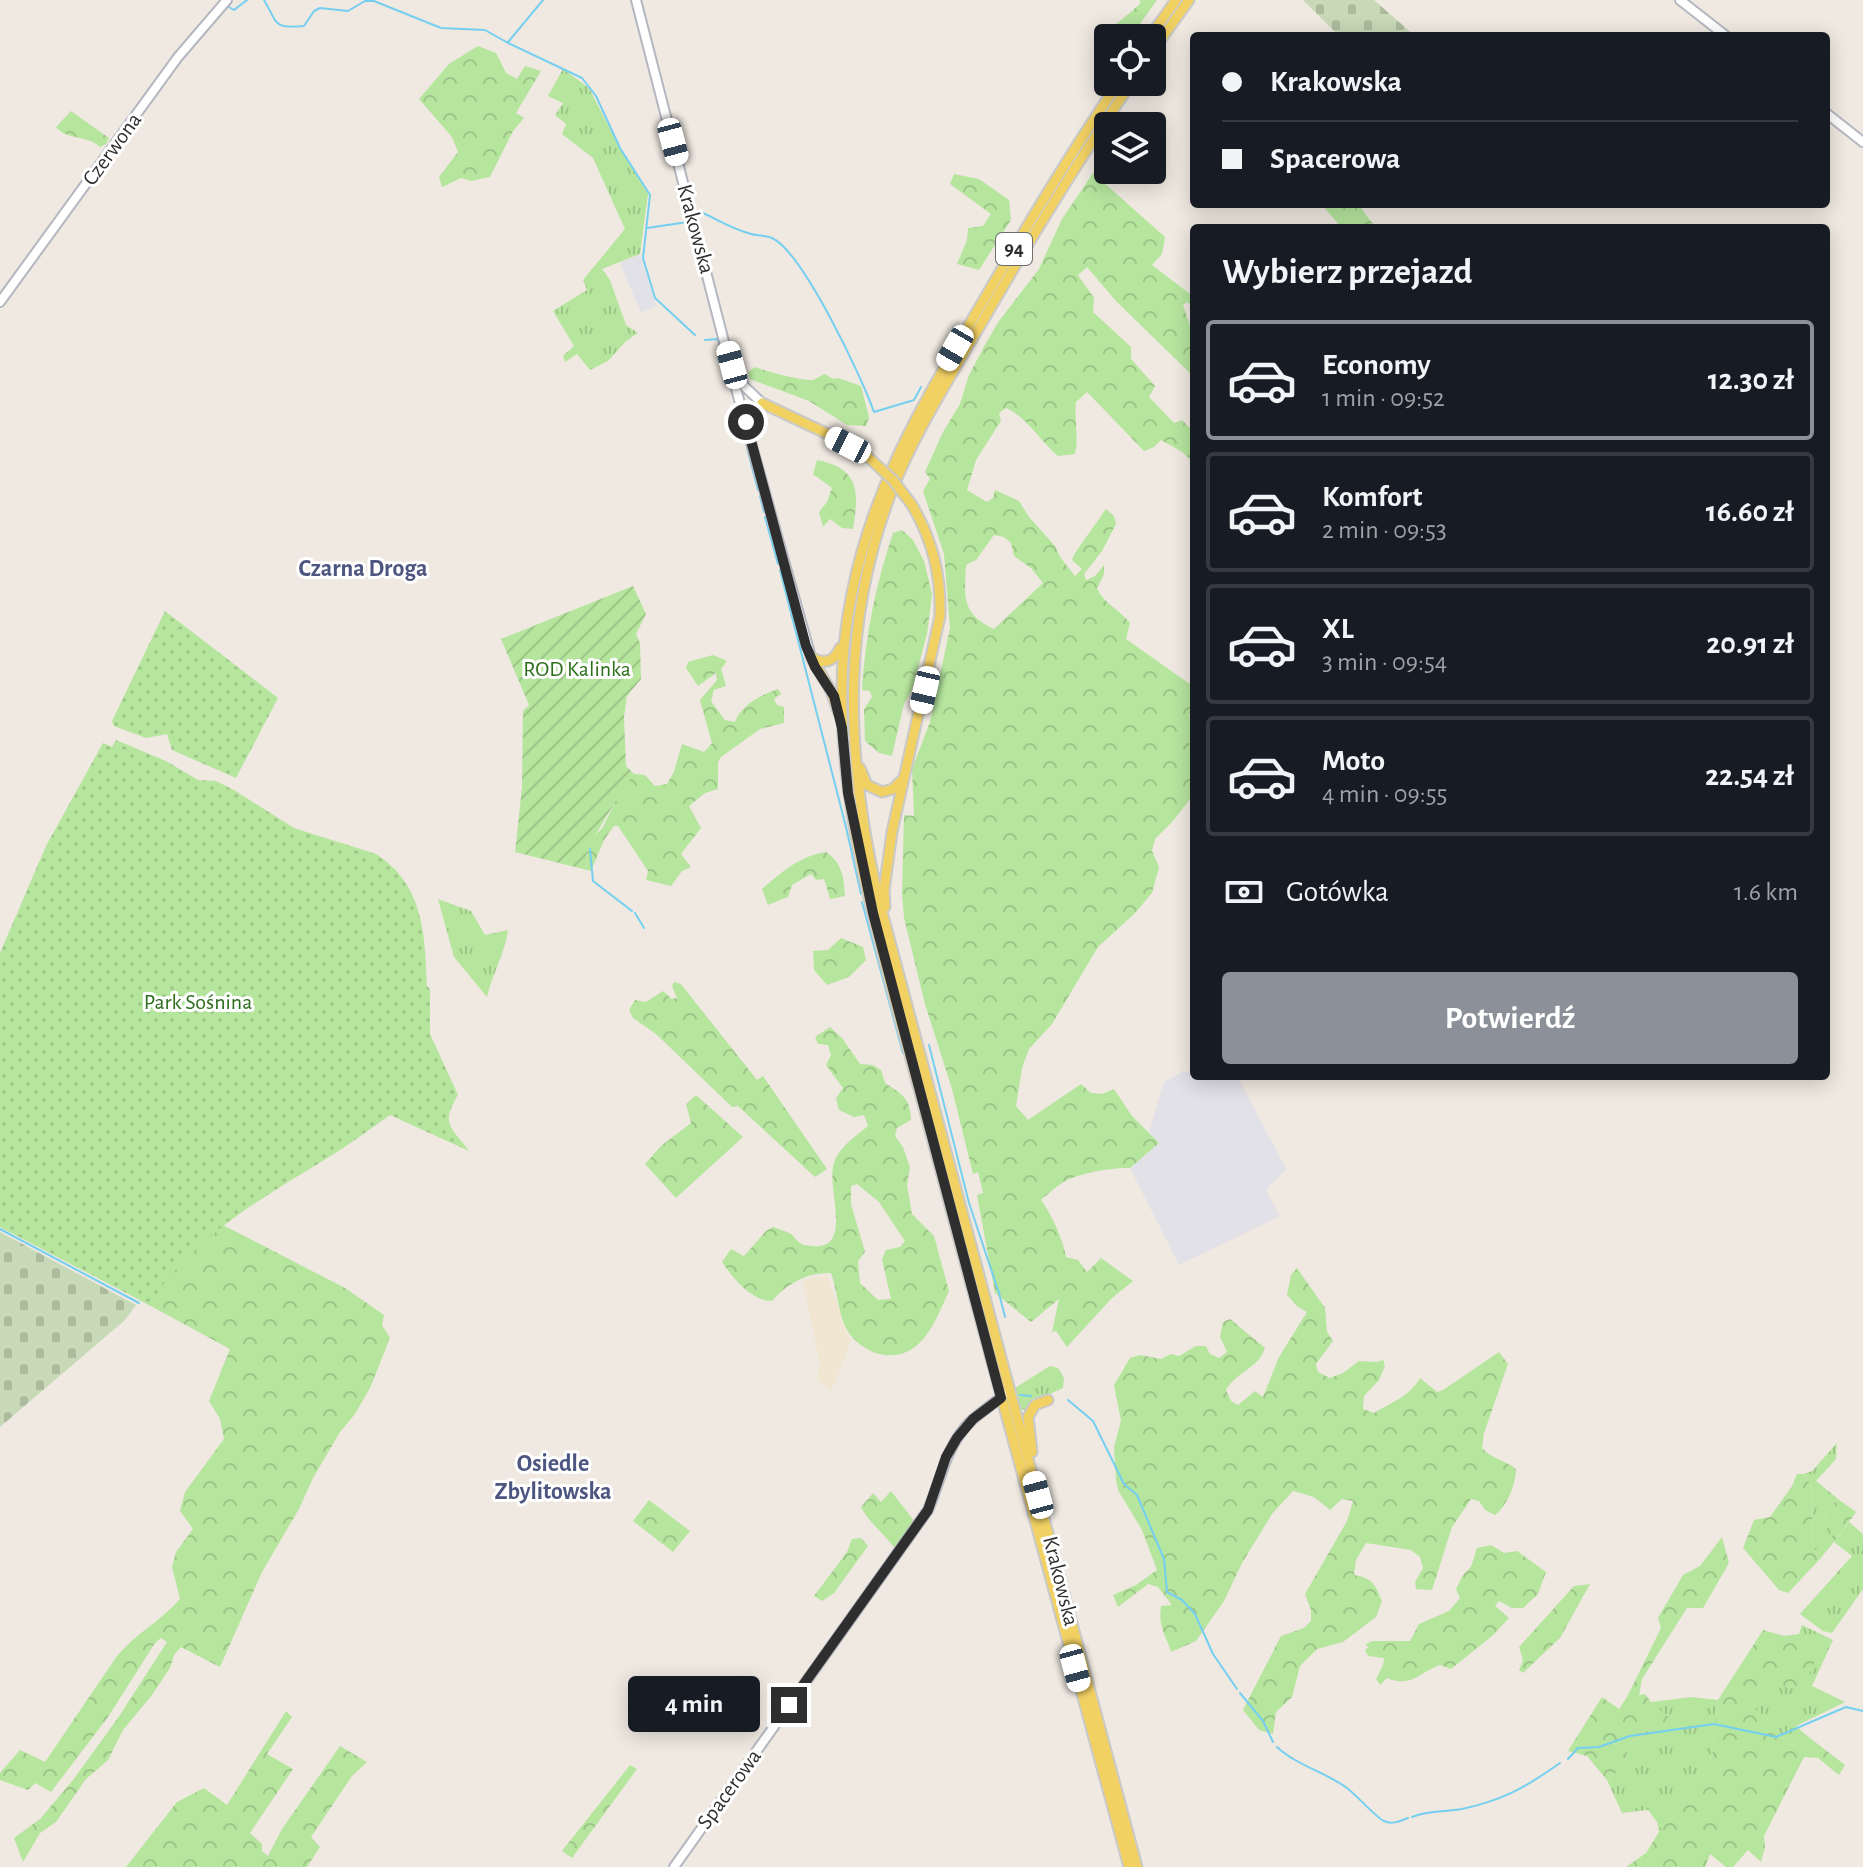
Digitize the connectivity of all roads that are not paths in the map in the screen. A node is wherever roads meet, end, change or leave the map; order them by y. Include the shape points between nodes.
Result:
1 (227, 0) edge
2 (636, 0) edge
3 (1176, 0) edge
4 (1189, 0) edge
5 (1680, 0) edge
6 (1159, 24) edge
7 (1166, 32) edge
8 (1721, 32) edge
9 (1110, 96) edge
10 (1123, 96) edge
11 (1830, 116) edge
12 (1863, 142) edge
13 (0, 302) edge
14 (732, 365) junction
15 (736, 384) junction
16 (762, 403) junction
17 (748, 426) junction
18 (846, 629) junction
19 (811, 657) junction
20 (852, 714) junction
21 (842, 728) junction
22 (905, 777) junction
23 (888, 938) junction
24 (1010, 1387) junction
25 (1001, 1398) junction
26 (1048, 1400) dead end
27 (1038, 1495) junction
28 (674, 1867) edge
29 (1129, 1867) edge
30 (1137, 1867) edge

1 - 13 main road, Czerwona via 178,57
2 - 14 main road, Krakowska
3 - 6 main road
4 - 7 main road
5 - 8 main road
9 - 18 main road, 94 via 1029,223 902,443 871,518
10 - 20 main road, 94 via 1037,228 899,475 861,596
11 - 12 main road
14 - 15 main road, Krakowska
14 - 16 main road, Krakowska
15 - 16 main road via 748,398
15 - 17 main road, Krakowska
16 - 17 main road via 750,408
16 - 22 main road, bridge via 868,457 912,505 933,548 939,574 938,632
17 - 19 main road, Krakowska
18 - 19 main road via 833,659
18 - 21 main road, 94
19 - 21 main road via 834,696
20 - 22 main road via 867,785 888,791
20 - 23 main road, 94 via 864,832
21 - 25 main road, Krakowska / 94 via 848,793 873,913
22 - 23 main road via 884,890
23 - 24 main road, Krakowska / 94
24 - 25 main road
24 - 27 main road, Krakowska / 94
25 - 28 main road, Spacerowa via 957,1438 928,1510
25 - 29 main road, Krakowska / 94
26 - 27 main road via 1035,1405 1028,1417
27 - 30 main road, Krakowska / 94

